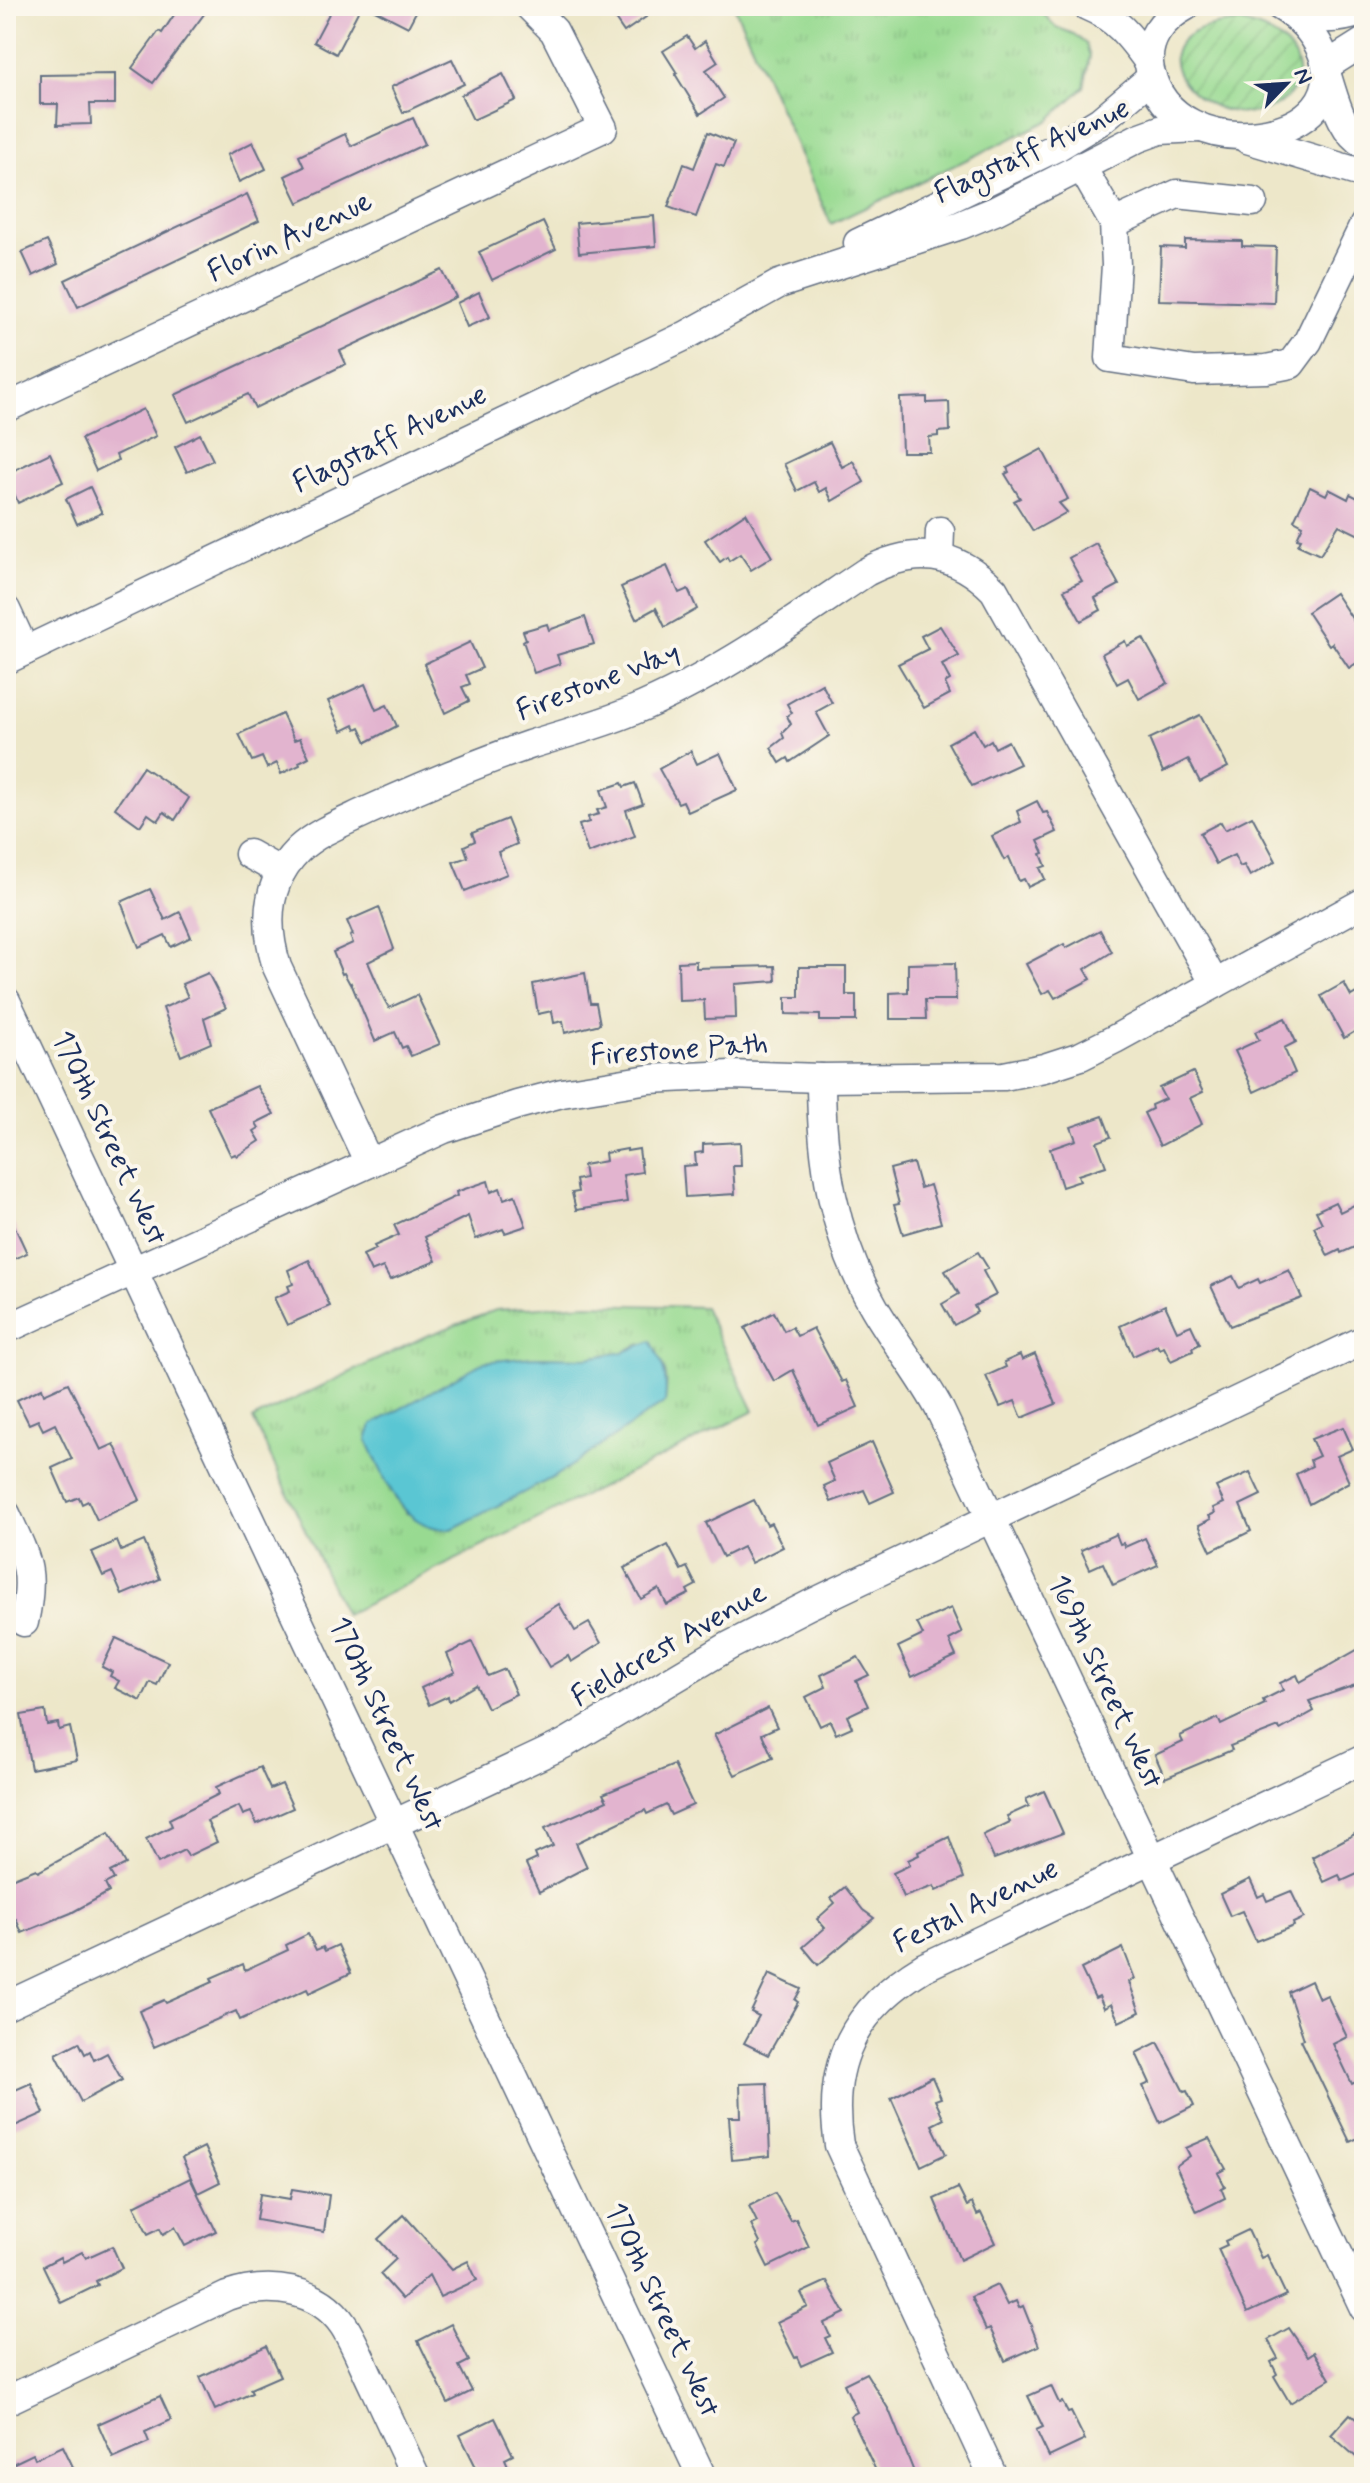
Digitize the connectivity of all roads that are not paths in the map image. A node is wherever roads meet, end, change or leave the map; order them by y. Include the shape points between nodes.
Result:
1 (529, 6) edge
2 (1087, 6) edge
3 (1186, 6) edge
4 (1284, 9) edge
5 (1364, 11) edge
6 (1364, 42) edge
7 (1150, 69) junction
8 (1326, 71) junction
9 (1200, 128) junction
10 (1239, 137) junction
11 (1364, 144) edge
12 (1081, 166) junction
13 (1364, 174) edge
14 (1253, 202) dead end
15 (1114, 223) junction
16 (1364, 225) edge
17 (802, 275) junction
18 (6, 408) edge
19 (6, 610) edge
20 (16, 656) edge
21 (249, 854) dead end
22 (281, 872) junction
23 (1364, 902) edge
24 (1215, 984) junction
25 (6, 1001) edge
26 (821, 1078) junction
27 (369, 1163) junction
28 (134, 1271) junction
29 (6, 1329) edge
30 (1364, 1340) edge
31 (6, 1514) edge
32 (990, 1518) junction
33 (24, 1622) dead end
34 (1364, 1759) edge
35 (396, 1825) junction
36 (1151, 1860) junction
37 (6, 2006) edge
38 (1364, 2308) edge
39 (6, 2401) edge
40 (416, 2477) edge
41 (702, 2477) edge
42 (993, 2477) edge

1 - 18 street, Florin Avenue via 554,31 603,128
2 - 7 street via 1129,34
3 - 7 street via 1155,33
4 - 5 street via 1318,19
4 - 8 street via 1313,35
6 - 8 street
7 - 9 street via 1175,112
7 - 17 street, Flagstaff Avenue via 1100,121 1057,147
8 - 10 street via 1319,102 1297,122
8 - 11 street via 1343,123
9 - 10 street
9 - 12 street, Flagstaff Avenue via 1160,130
10 - 13 street
12 - 15 street
12 - 17 street, Flagstaff Avenue via 961,225
14 - 15 street via 1177,194
15 - 16 street via 1110,358 1194,371 1291,364 1308,341
17 - 20 street, Flagstaff Avenue
19 - 20 street
21 - 22 street
22 - 24 street, Firestone Way via 314,838 480,763 670,695 884,562 940,544 977,572 1005,605
22 - 27 street, Firestone Way via 267,919 270,944
23 - 24 street, Firestone Path
24 - 26 street, Firestone Path via 1093,1050 1044,1068 964,1078
25 - 28 street, 170th Street West
26 - 27 street, Firestone Path via 649,1079 562,1093 478,1117
26 - 32 street, 169th Street West via 824,1152 839,1228 874,1307 922,1377
27 - 28 street, Firestone Path
28 - 29 street, Firestone Path
28 - 35 street, 170th Street West
30 - 32 street, Fieldcrest Avenue
31 - 33 street via 27,1559 31,1590
32 - 35 street, Fieldcrest Avenue via 729,1646 564,1744
32 - 36 street, 169th Street West
34 - 36 street, Festal Avenue
35 - 37 street, Fieldcrest Avenue
35 - 41 street, 170th Street West
36 - 38 street, 169th Street West
36 - 42 street, Festal Avenue via 898,1983 858,2026 837,2085 834,2115 850,2174
39 - 40 street via 227,2296 280,2288 316,2300 342,2324

